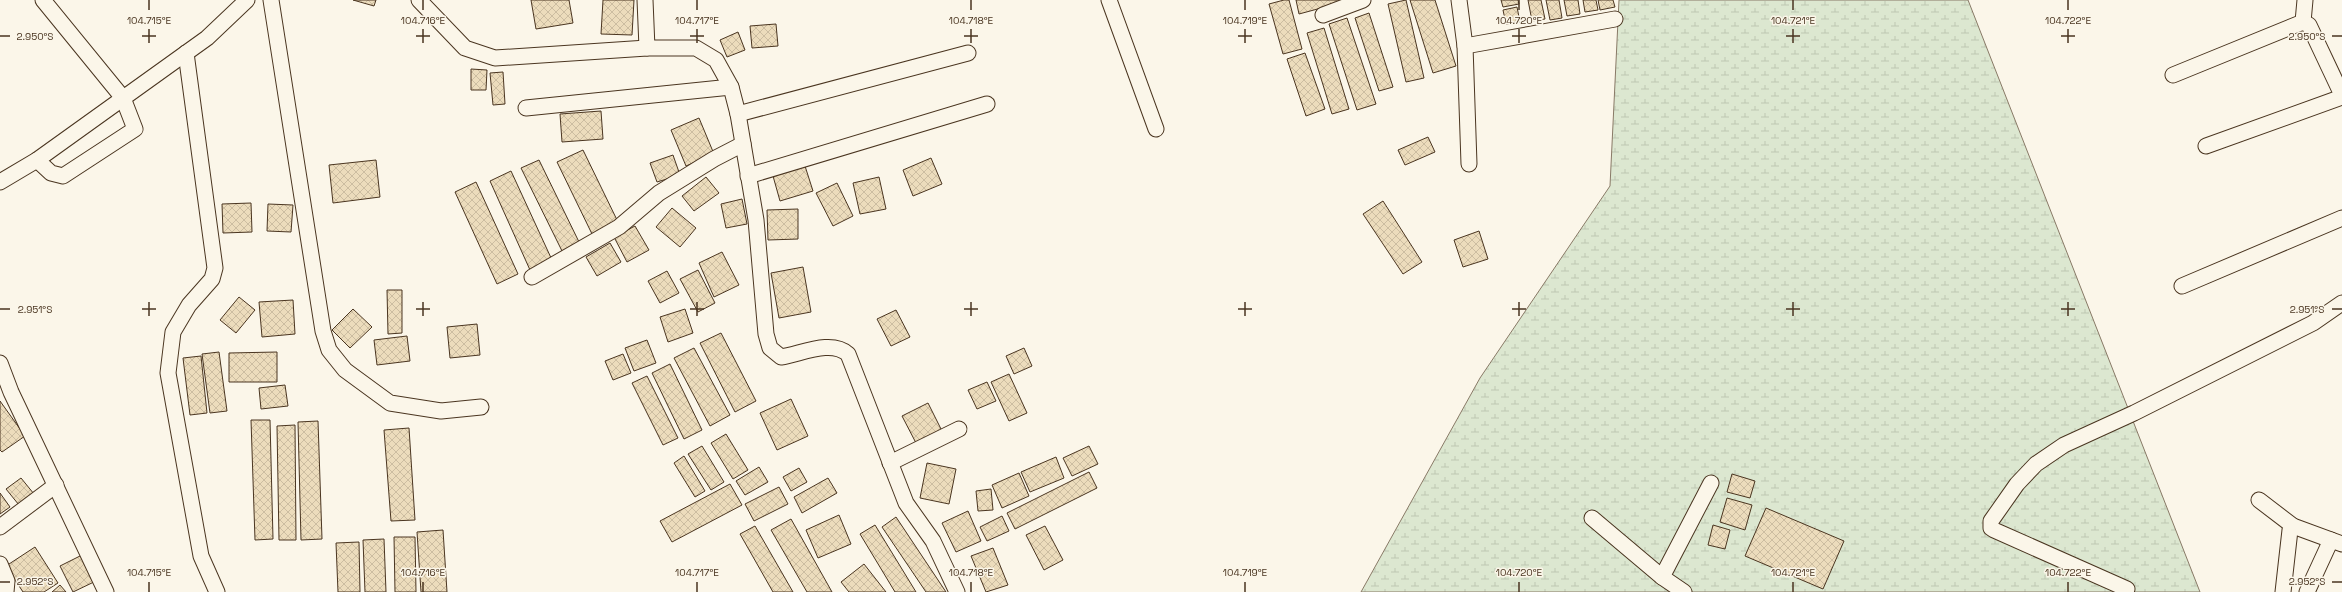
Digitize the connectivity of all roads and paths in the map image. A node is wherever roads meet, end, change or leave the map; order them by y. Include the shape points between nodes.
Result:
1 (43, 0) edge
2 (247, 0) edge
3 (271, 0) edge
4 (419, 0) edge
5 (645, 0) edge
6 (1109, 0) edge
7 (1362, 0) edge
8 (1459, 0) edge
9 (2305, 0) edge
10 (1323, 15) dead end
11 (1615, 19) dead end
12 (2303, 22) junction
13 (1465, 46) junction
14 (647, 48) junction
15 (968, 52) dead end
16 (186, 53) junction
17 (2173, 75) dead end
18 (731, 87) junction
19 (2342, 96) edge
20 (123, 98) junction
21 (987, 104) dead end
22 (526, 108) dead end
23 (738, 114) junction
24 (1156, 129) dead end
25 (743, 144) junction
26 (2206, 146) dead end
27 (37, 160) junction
28 (1469, 164) dead end
29 (748, 176) junction
30 (0, 182) edge
31 (2342, 218) edge
32 (532, 277) dead end
33 (2182, 286) dead end
34 (2342, 303) edge
35 (0, 363) edge
36 (481, 407) dead end
37 (959, 429) dead end
38 (890, 463) junction
39 (1711, 483) dead end
40 (56, 485) junction
41 (2259, 500) dead end
42 (1592, 518) dead end
43 (2293, 526) junction
44 (0, 527) edge
45 (2337, 542) edge
46 (0, 564) edge
47 (1662, 577) junction
48 (2127, 589) dead end
49 (6, 592) edge
50 (106, 592) edge
51 (217, 592) edge
52 (958, 592) edge
53 (1684, 592) edge
54 (2283, 592) edge
55 (2307, 592) edge

1 - 20 street
2 - 16 street via 207,38
3 - 36 street via 328,350 345,370 390,402 441,411
4 - 14 street via 465,48 495,58
5 - 14 street
6 - 24 street
7 - 10 street
8 - 13 street
9 - 12 street
11 - 13 street
12 - 17 street
12 - 19 street via 2309,25
13 - 28 street
14 - 18 street via 696,48 716,60
15 - 23 street
16 - 20 street
16 - 51 street via 215,268 212,279 189,306 173,332 168,373 200,556
18 - 22 street
18 - 23 street
19 - 26 street
20 - 27 street
20 - 27 street via 135,131 64,176 51,173
21 - 29 street
23 - 25 street
25 - 29 street
25 - 32 street via 659,193 619,227
27 - 30 street
29 - 38 street via 756,220 766,334 770,348 781,357 833,346 848,354
31 - 33 street
34 - 48 street via 2313,323 2129,416 2064,445 2036,464 2017,484 1990,525 1994,530
35 - 40 street
37 - 38 street
38 - 52 street via 906,503 933,541
39 - 47 street
40 - 44 street
40 - 50 street
41 - 43 street
42 - 47 street
43 - 45 street
43 - 54 street via 2290,530
45 - 55 street
46 - 49 street via 7,581
47 - 53 street

